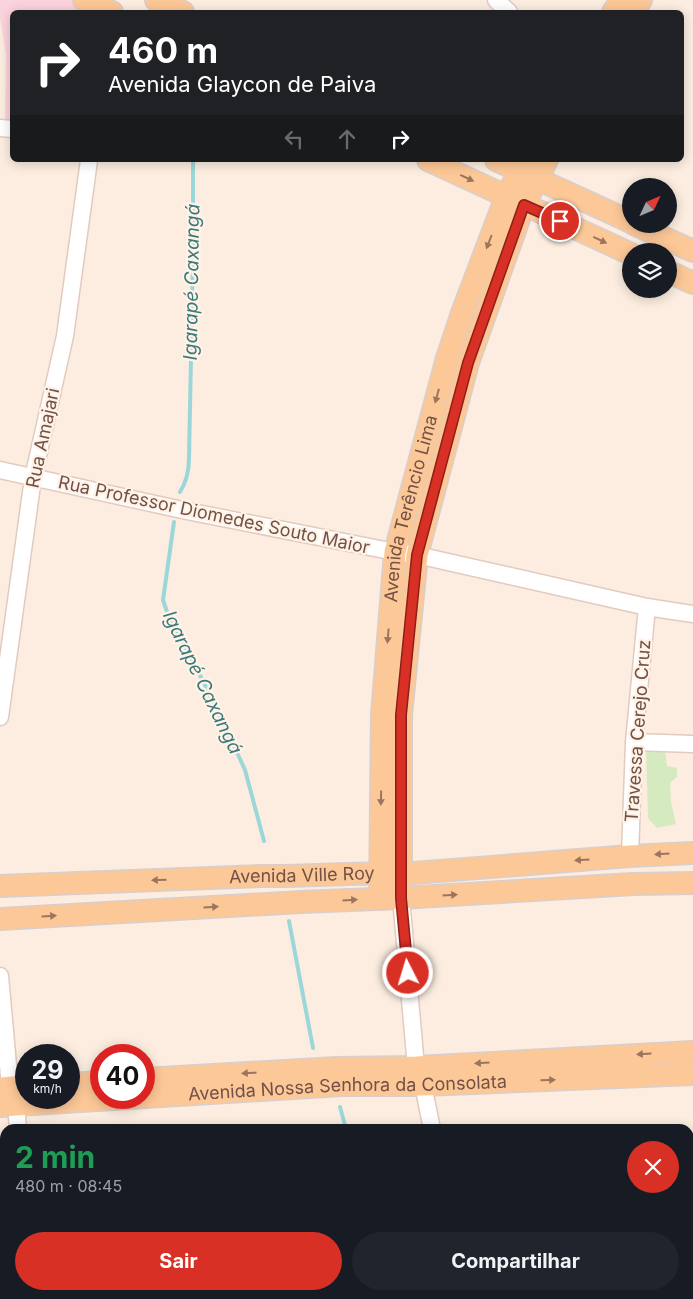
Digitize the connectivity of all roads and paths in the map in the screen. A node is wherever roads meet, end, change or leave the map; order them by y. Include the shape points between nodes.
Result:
1 (84, 0) edge
2 (156, 0) edge
3 (496, 0) edge
4 (632, 3) edge
5 (107, 9) edge
6 (177, 10) edge
7 (507, 10) edge
8 (617, 10) edge
9 (89, 162) edge
10 (432, 162) edge
11 (506, 162) edge
12 (532, 167) edge
13 (515, 201) junction
14 (622, 217) edge
15 (654, 233) edge
16 (622, 250) edge
17 (693, 251) edge
18 (677, 276) edge
19 (693, 283) edge
20 (462, 313) junction
21 (482, 321) junction
22 (0, 470) edge
23 (33, 478) junction
24 (395, 552) junction
25 (417, 555) junction
26 (647, 607) junction
27 (693, 614) edge
28 (0, 717) edge
29 (634, 742) junction
30 (693, 744) edge
31 (693, 853) edge
32 (630, 856) junction
33 (380, 873) junction
34 (401, 874) junction
35 (693, 883) edge
36 (0, 886) edge
37 (380, 898) junction
38 (401, 898) junction
39 (0, 919) edge
40 (0, 976) edge
41 (693, 1052) edge
42 (693, 1074) edge
43 (419, 1076) junction
44 (155, 1079) edge
45 (299, 1079) junction
46 (11, 1094) edge
47 (17, 1124) edge
48 (431, 1124) edge

1 - 5 main road
2 - 6 main road
3 - 7 street
4 - 8 main road
9 - 23 street, Rua Amajari via 65,336
10 -> 13 main road
11 - 12 main road
12 - 13 main road, Avenida Terêncio Lima
12 - 14 main road
13 -> 16 main road
13 -> 20 main road, Avenida Terêncio Lima
13 - 21 main road, Avenida Terêncio Lima
15 - 17 main road
18 - 19 main road
20 - 21 main road
20 -> 24 main road, Avenida Terêncio Lima
21 - 25 main road, Avenida Terêncio Lima
22 - 23 street, Rua Professor Diomedes Souto Maior
23 - 24 street, Rua Professor Diomedes Souto Maior
23 - 28 street, Rua Amajari
24 - 25 street, Rua Professor Diomedes Souto Maior
24 -> 33 main road, Avenida Terêncio Lima via 382,715
25 - 26 street, Rua Professor Diomedes Souto Maior
25 - 34 main road, Avenida Terêncio Lima via 401,715
26 - 27 street, Rua Professor Diomedes Souto Maior
26 - 29 street, Travessa Cerejo Cruz
29 - 30 street
29 - 32 street, Travessa Cerejo Cruz
31 -> 32 main road, Avenida Ville Roy
32 -> 34 main road, Avenida Ville Roy
33 - 34 main road, Avenida Ville Roy
33 -> 36 main road, Avenida Ville Roy
33 - 37 main road, Avenida Terêncio Lima
34 - 38 main road, Avenida Terêncio Lima
38 -> 35 main road, Avenida Ville Roy
37 - 38 main road, Avenida Ville Roy
39 -> 37 main road, Avenida Ville Roy
38 - 43 street, Avenida Terêncio Lima
40 - 46 street
41 -> 43 main road, Avenida Nossa Senhora da Consolata
43 -> 42 main road, Avenida Nossa Senhora da Consolata
43 - 45 main road, Avenida Nossa Senhora da Consolata
43 - 48 street, Avenida Terêncio Lima
45 -> 44 main road, Avenida Nossa Senhora da Consolata
45 - 46 main road, Avenida Nossa Senhora da Consolata
46 - 47 street

